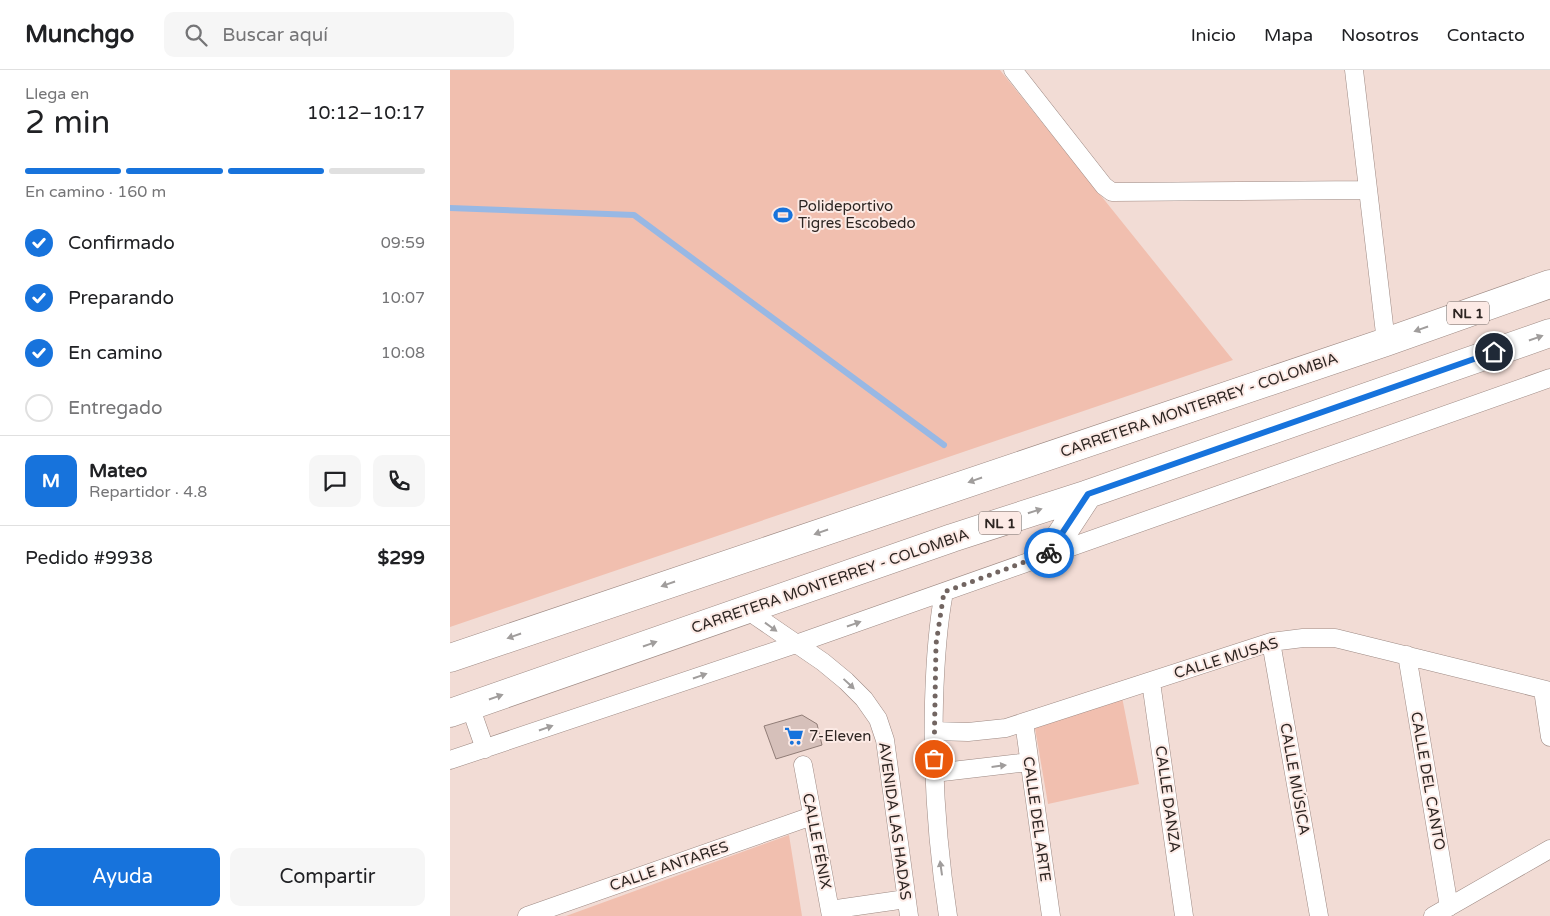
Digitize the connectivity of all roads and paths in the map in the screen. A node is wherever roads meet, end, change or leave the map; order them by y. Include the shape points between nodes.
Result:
1 (1013, 70) edge
2 (1354, 70) edge
3 (1368, 190) junction
4 (1550, 284) edge
5 (1550, 333) edge
6 (1386, 342) junction
7 (1550, 378) edge
8 (1088, 494) junction
9 (1048, 555) junction
10 (944, 592) junction
11 (747, 610) junction
12 (1271, 642) junction
13 (796, 644) junction
14 (1407, 656) junction
15 (450, 658) edge
16 (1151, 682) junction
17 (1546, 690) edge
18 (460, 709) edge
19 (1024, 722) junction
20 (934, 731) junction
21 (1550, 737) edge
22 (485, 748) junction
23 (450, 760) edge
24 (1029, 762) junction
25 (803, 765) dead end
26 (934, 773) junction
27 (812, 816) junction
28 (1550, 849) edge
29 (1449, 906) junction
30 (908, 907) edge
31 (830, 913) edge
32 (527, 916) edge
33 (948, 916) edge
34 (1051, 916) edge
35 (1184, 916) edge
36 (1319, 916) edge
37 (1433, 916) edge

1 - 3 street via 1112,192
2 - 3 street
3 - 6 street
4 -> 6 main road, CARRETERA MONTERREY - COLOMBIA / NL 1
8 -> 5 main road, CARRETERA MONTERREY - COLOMBIA / NL 1
6 -> 15 main road, CARRETERA MONTERREY - COLOMBIA / NL 1
7 - 9 street
8 - 9 main road
11 -> 8 main road, CARRETERA MONTERREY - COLOMBIA / NL 1
9 - 10 street
13 -> 10 street
10 - 20 street via 936,644
11 -> 13 street, AVENIDA LAS HADAS
18 -> 11 main road, CARRETERA MONTERREY - COLOMBIA / NL 1
12 - 14 street, CALLE MUSAS via 1335,638
12 - 16 street, CALLE MUSAS
12 - 36 street, CALLE MÚSICA
22 -> 13 street
13 -> 30 street, AVENIDA LAS HADAS via 846,681 878,719 885,740
14 - 17 street, CALLE MUSAS
14 - 29 street, CALLE DEL CANTO
16 - 19 street, CALLE MUSAS
16 - 35 street, CALLE DANZA
17 - 21 street
18 - 22 street
19 - 20 street, CALLE MUSAS via 987,731
19 - 24 street, CALLE DEL ARTE
20 - 26 street
22 - 23 street
26 -> 24 street
24 - 34 street, CALLE DEL ARTE
25 - 27 street, CALLE FÉNIX
33 -> 26 street via 938,846
27 - 31 street, CALLE FÉNIX
27 - 32 street, CALLE ANTARES
28 - 29 street
29 - 37 street
30 - 31 street

